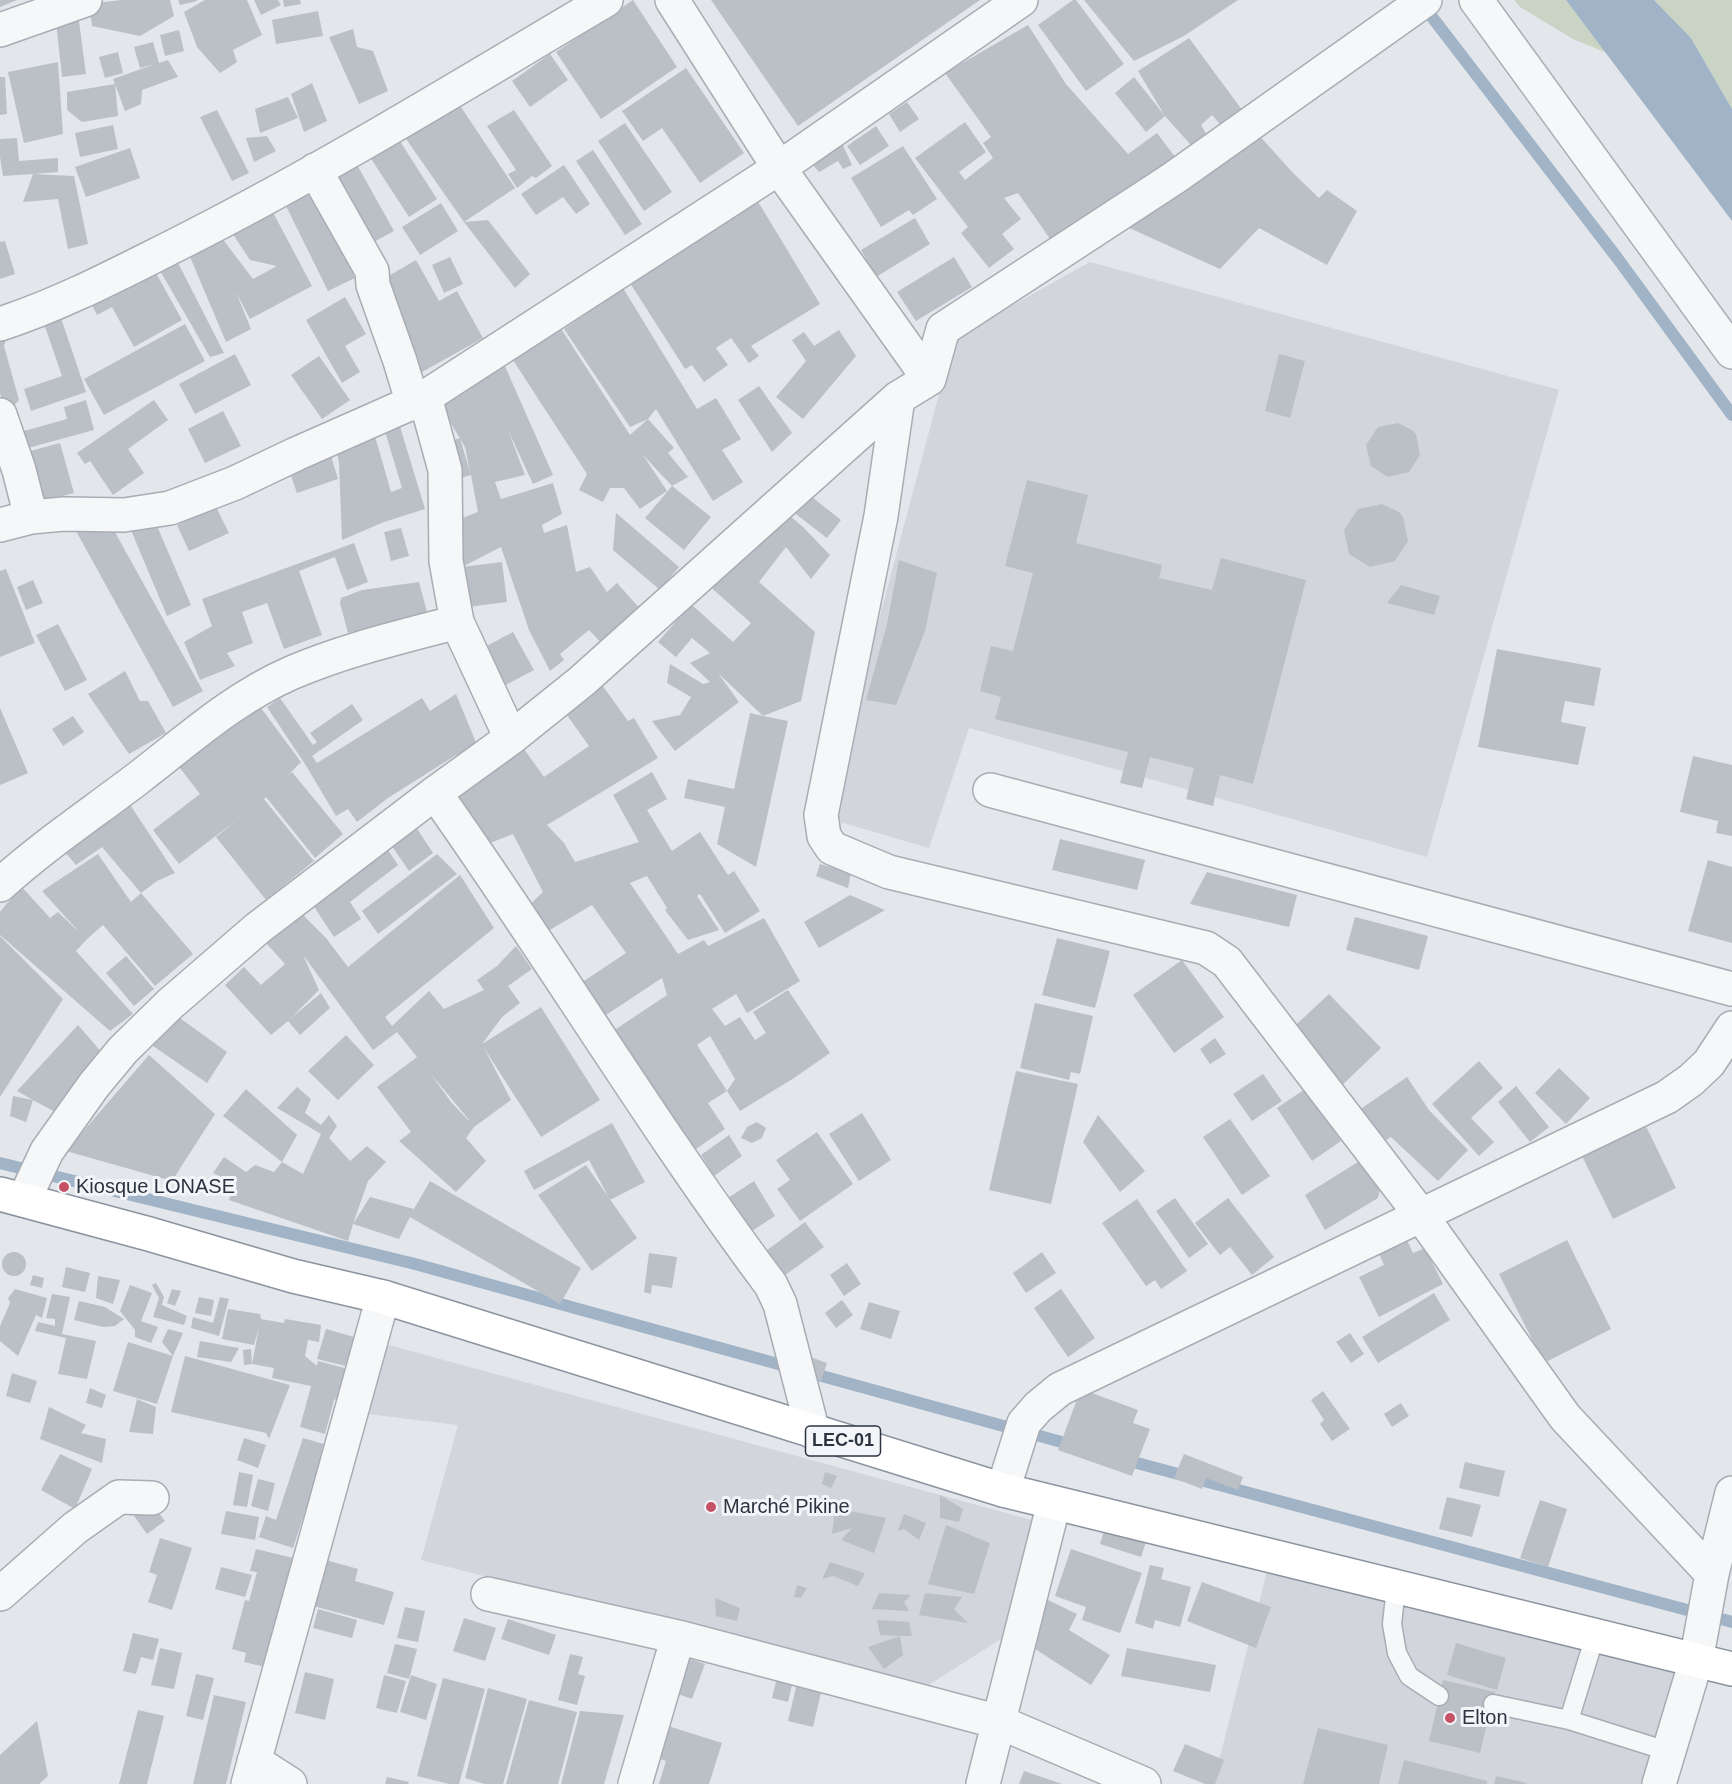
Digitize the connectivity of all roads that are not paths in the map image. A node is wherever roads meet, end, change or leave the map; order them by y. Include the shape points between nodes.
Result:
1 (85, 0) edge
2 (606, 0) edge
3 (672, 0) edge
4 (1022, 0) edge
5 (1425, 0) edge
6 (1476, 0) edge
7 (0, 30) edge
8 (779, 168) junction
9 (315, 170) junction
10 (0, 324) edge
11 (1732, 352) edge
12 (929, 379) junction
13 (898, 398) junction
14 (419, 401) junction
15 (0, 415) edge
16 (32, 517) junction
17 (0, 525) edge
18 (457, 622) junction
19 (511, 738) junction
20 (990, 790) dead end
21 (435, 793) junction
22 (0, 885) edge
23 (1732, 989) edge
24 (1732, 1028) edge
25 (12, 1197) edge
26 (1420, 1214) junction
27 (383, 1297) junction
28 (813, 1432) junction
29 (1003, 1490) junction
30 (1732, 1493) edge
31 (152, 1498) dead end
32 (1054, 1503) junction
33 (1712, 1574) junction
34 (1396, 1588) junction
35 (0, 1594) edge
36 (488, 1594) dead end
37 (1595, 1636) junction
38 (678, 1637) junction
39 (1696, 1661) junction
40 (1732, 1670) edge
41 (1440, 1696) dead end
42 (1492, 1704) dead end
43 (1569, 1720) junction
44 (999, 1722) junction
45 (1667, 1751) junction
46 (251, 1772) edge
47 (290, 1784) edge
48 (635, 1784) edge
49 (983, 1784) edge
50 (1144, 1784) edge
51 (1659, 1784) edge

1 - 7 street
2 - 9 street
3 - 8 street
4 - 8 street
5 - 12 street via 1174,178 943,329
6 - 11 street
8 - 12 street
8 - 14 street
9 - 10 street via 140,263 72,296
9 - 14 street via 372,271 373,285
12 - 13 street
13 - 19 street via 582,681
13 - 26 street via 882,516 821,815 824,836 832,848 890,872 1206,948 1227,962
14 - 16 street via 170,508 124,515
14 - 18 street via 445,470 446,561
15 - 16 street
16 - 17 street
18 - 19 street
18 - 22 street via 334,656 261,687 219,714 33,855
19 - 21 street
20 - 23 street
21 - 25 street via 258,928 170,1005 123,1050 94,1085
21 - 28 street via 771,1285 780,1304
24 - 26 street via 1708,1063 1667,1097
25 - 27 highway, LEC-01 via 293,1276
26 - 29 street via 1060,1389 1024,1423
26 - 33 street via 1565,1417
27 - 28 highway, LEC-01
27 - 46 street
28 - 29 highway, LEC-01
29 - 32 highway, LEC-01
30 - 33 street
31 - 35 street via 119,1497 75,1527
32 - 34 highway, LEC-01
32 - 44 street
33 - 39 street
34 - 37 highway, LEC-01
34 - 41 lane via 1392,1624 1397,1653 1409,1676
36 - 38 street
37 - 39 highway, LEC-01
37 - 43 lane
38 - 44 street
38 - 48 street
39 - 40 highway, LEC-01
39 - 45 street
42 - 43 lane
43 - 45 lane
44 - 49 street
44 - 50 street
45 - 51 street
46 - 47 street

